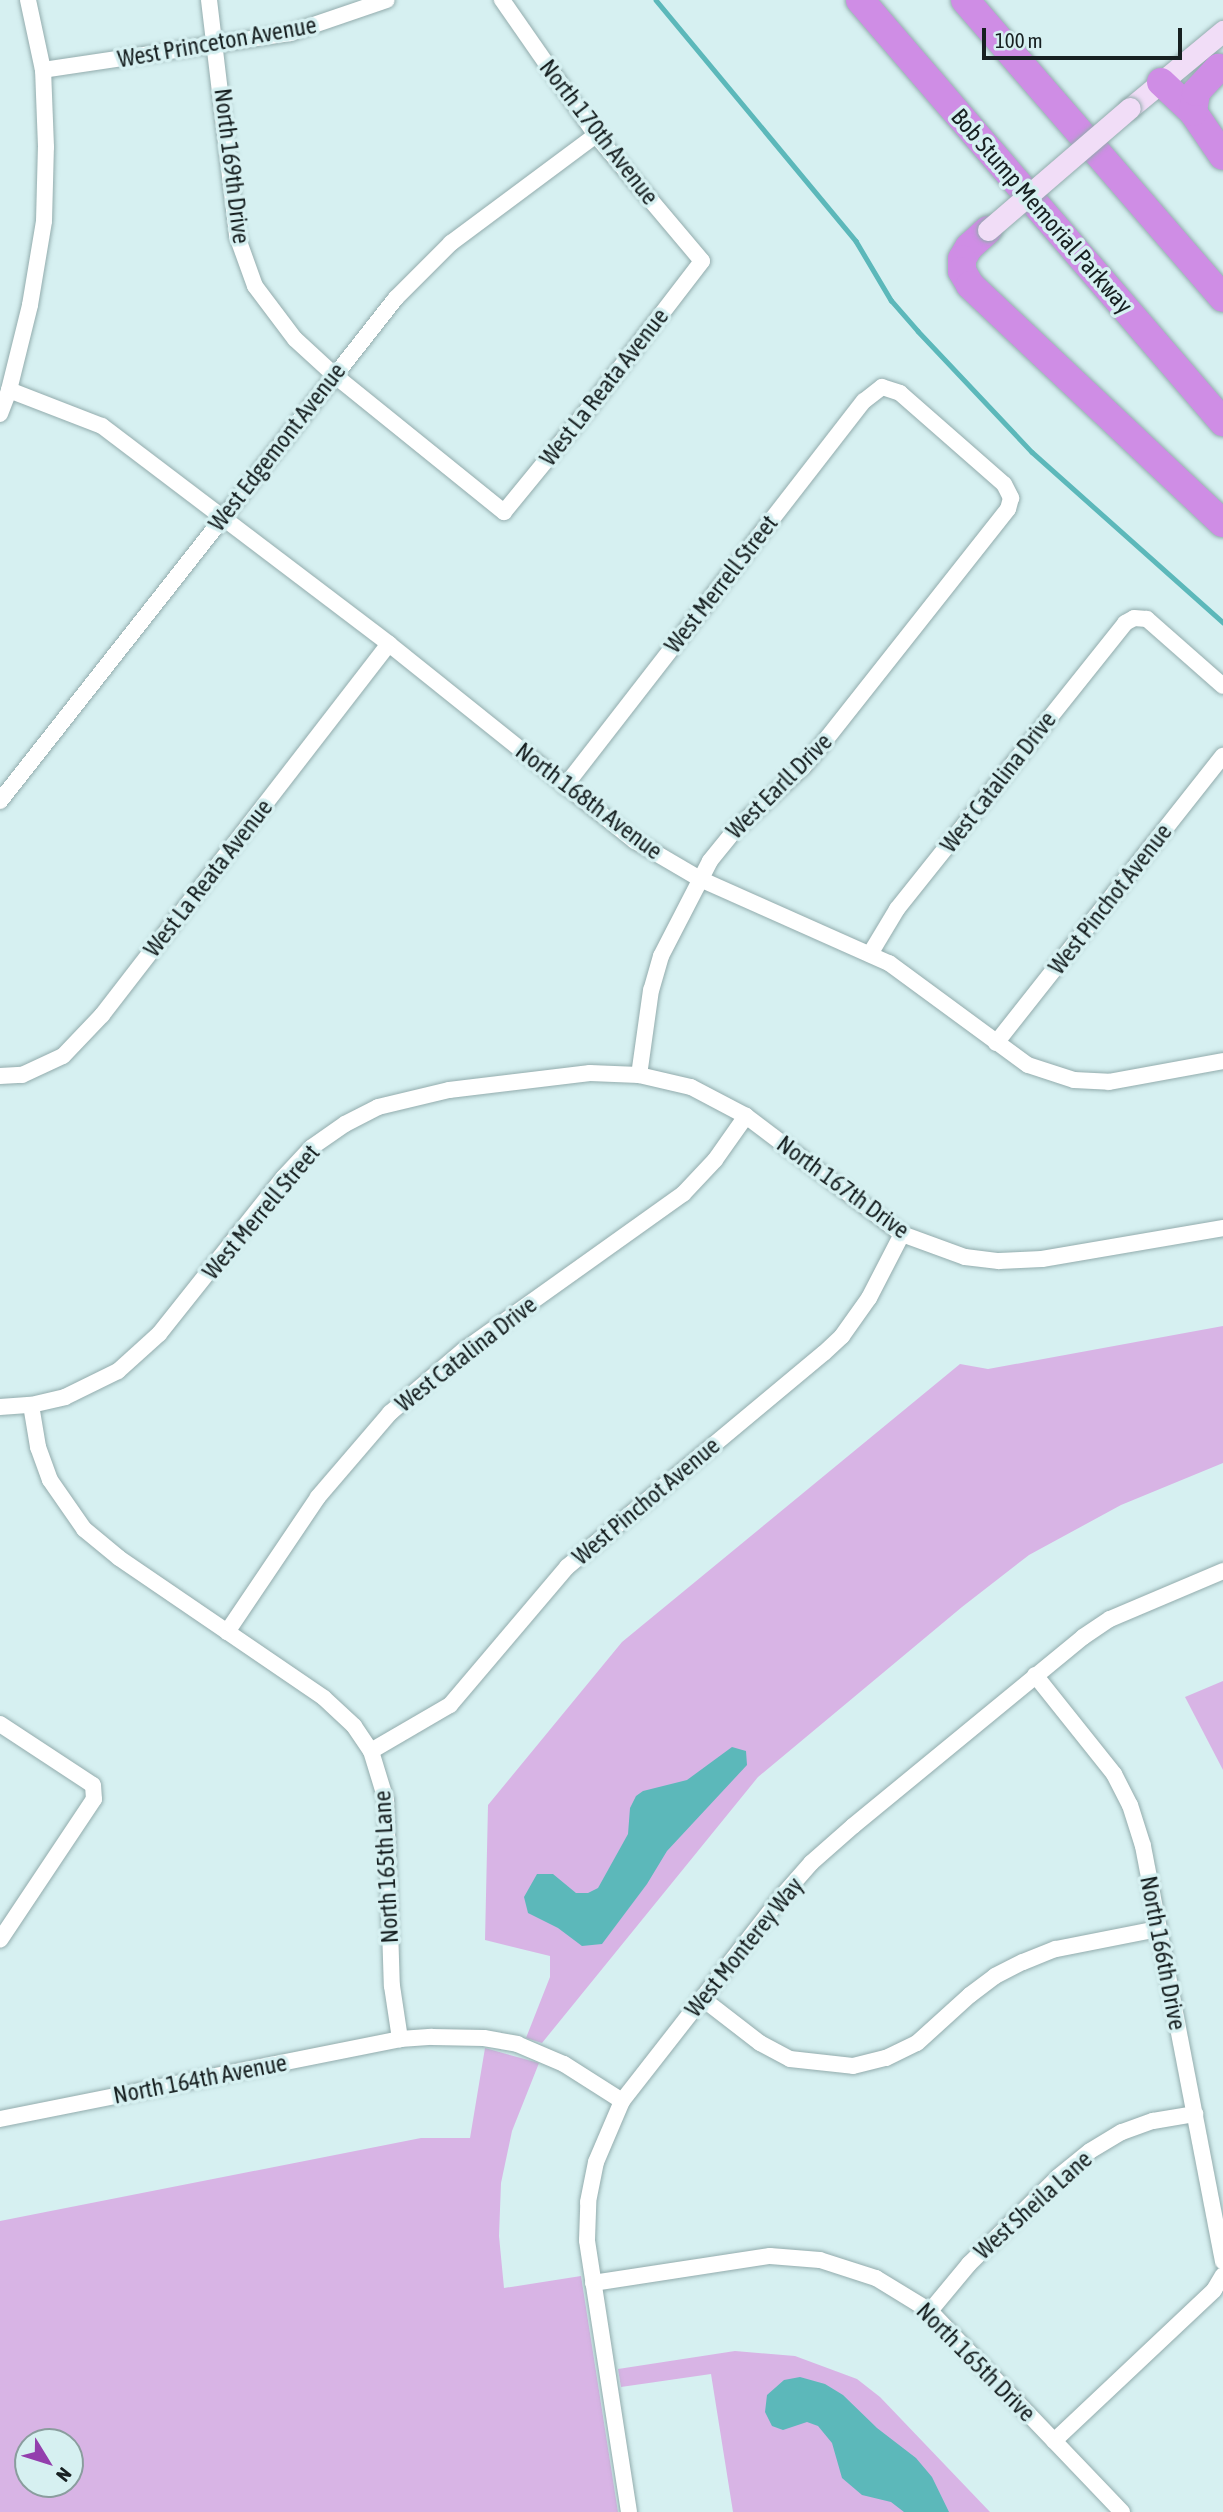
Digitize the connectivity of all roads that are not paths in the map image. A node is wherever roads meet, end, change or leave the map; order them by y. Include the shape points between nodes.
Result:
1 (28, 0) edge
2 (209, 0) edge
3 (387, 0) edge
4 (502, 0) edge
5 (860, 0) edge
6 (965, 0) edge
7 (1223, 30) edge
8 (217, 47) junction
9 (1220, 66) edge
10 (43, 70) junction
11 (1161, 82) junction
12 (1194, 112) junction
13 (596, 135) junction
14 (1223, 156) edge
15 (988, 230) joint
16 (702, 261) joint
17 (1223, 298) edge
18 (333, 374) junction
19 (9, 390) junction
20 (0, 414) edge
21 (1223, 422) edge
22 (1011, 498) joint
23 (504, 512) joint
24 (223, 516) junction
25 (1223, 523) edge
26 (389, 644) junction
27 (1223, 686) edge
28 (1223, 756) edge
29 (565, 786) junction
30 (0, 801) edge
31 (700, 878) junction
32 (870, 954) junction
33 (996, 1043) junction
34 (1223, 1061) edge
35 (639, 1075) junction
36 (0, 1076) edge
37 (746, 1116) junction
38 (1223, 1228) edge
39 (902, 1234) junction
40 (31, 1405) junction
41 (0, 1406) edge
42 (1223, 1571) edge
43 (226, 1632) junction
44 (1035, 1675) junction
45 (0, 1724) edge
46 (371, 1751) junction
47 (1158, 1929) junction
48 (0, 1940) edge
49 (703, 1999) junction
50 (400, 2039) junction
51 (622, 2101) junction
52 (1195, 2113) junction
53 (0, 2119) edge
54 (1223, 2261) edge
55 (1223, 2277) edge
56 (593, 2283) junction
57 (930, 2311) junction
58 (1054, 2441) junction
59 (629, 2512) edge
60 (1122, 2512) edge

1 - 10 street
2 - 8 street, North 169th Drive
3 - 8 street, West Princeton Avenue via 290,33
4 - 13 street, North 170th Avenue
5 - 21 highway, Bob Stump Memorial Parkway
6 - 17 highway
7 - 11 main road
8 - 10 street, West Princeton Avenue
8 - 18 street, North 169th Drive via 237,236 255,286 295,340
9 - 12 highway via 1196,92
10 - 19 street via 44,221 30,306
11 - 12 highway
11 - 15 main road, bridge
12 - 14 highway
13 - 16 street, North 170th Avenue
13 - 18 street, West Edgemont Avenue via 451,243 396,298
15 - 25 highway via 962,259 962,271 970,285
16 - 23 street, West La Reata Avenue
18 - 23 street, North 169th Drive
18 - 24 street, West Edgemont Avenue
19 - 20 street
19 - 24 street, North 168th Avenue via 102,426
22 - 29 street, West Merrell Street via 1004,484 900,393 882,387 864,401
22 - 31 street, West Earll Drive via 1008,509 825,741 726,839
24 - 26 street, North 168th Avenue
24 - 30 street, West Edgemont Avenue
26 - 29 street, North 168th Avenue
26 - 36 street, West La Reata Avenue via 102,1015 63,1056 22,1075
27 - 32 street, West Catalina Drive via 1152,623 1134,618 1118,630 897,909
28 - 33 street, West Pinchot Avenue
29 - 31 street, North 168th Avenue via 635,841
31 - 32 street, North 168th Avenue
31 - 35 street, West Earll Drive via 656,971
32 - 33 street, North 168th Avenue via 905,972
33 - 34 street, North 168th Avenue via 1042,1072 1090,1082 1126,1080
35 - 37 street, North 167th Drive via 691,1087
35 - 40 street, West Merrell Street via 572,1075 429,1093 378,1107 345,1124 298,1161 141,1354 83,1390
37 - 39 street, North 167th Drive
37 - 43 street, West Catalina Drive via 715,1160 683,1194 464,1350 390,1413 318,1497
38 - 39 street, North 167th Drive via 1072,1255 999,1261 946,1252
39 - 46 street, West Pinchot Avenue via 869,1298 842,1336 567,1567 450,1705
40 - 41 street, West Merrell Street
40 - 43 street, North 165th Lane via 43,1464 71,1514 100,1544
42 - 44 street, West Monterey Way via 1110,1619
43 - 46 street, North 165th Lane via 333,1706
44 - 47 street, North 166th Drive via 1092,1743 1130,1805 1143,1846
44 - 49 street, West Monterey Way via 811,1863
45 - 48 street via 93,1785 94,1798
46 - 50 street, North 165th Lane via 386,1800 392,1986
47 - 49 street via 1056,1949 1023,1962 995,1976 916,2043 886,2058 853,2066 790,2059 760,2043
47 - 52 street, North 166th Drive
49 - 51 street, West Monterey Way
50 - 51 street via 460,2036 517,2044 564,2064
50 - 53 street, North 164th Avenue
51 - 56 street, West Monterey Way via 591,2182 587,2231
52 - 54 street, North 166th Drive
52 - 57 street, West Sheila Lane via 1122,2132 1090,2151 968,2264
55 - 58 street
56 - 57 street, North 165th Drive via 748,2257 788,2256 856,2270 898,2289
56 - 59 street, West Monterey Way
57 - 58 street, North 165th Drive
58 - 60 street, North 165th Drive

